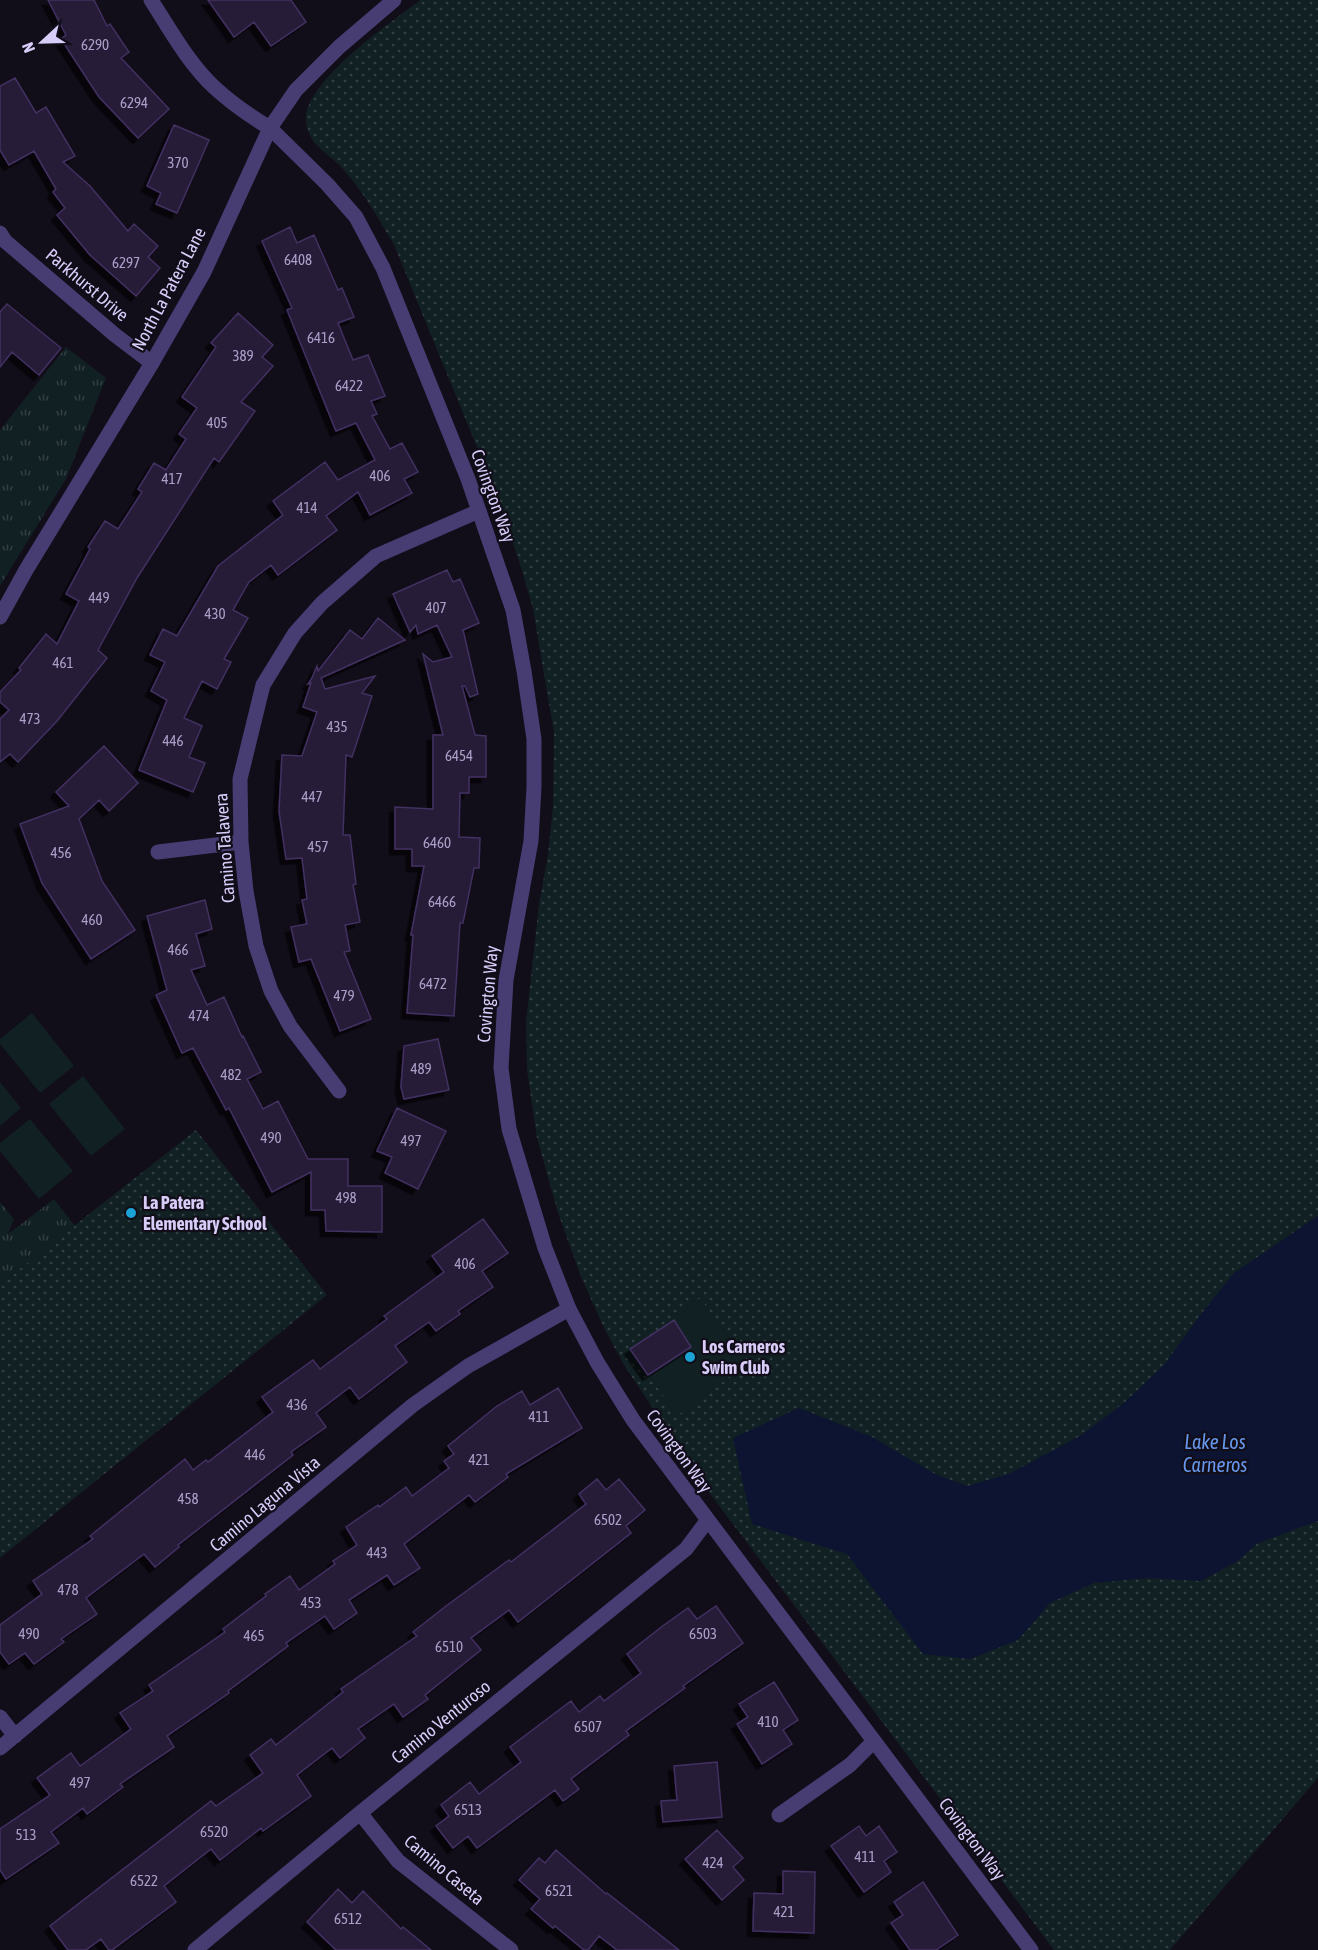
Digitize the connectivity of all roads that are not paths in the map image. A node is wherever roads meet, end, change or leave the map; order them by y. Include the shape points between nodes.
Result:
1 (151, 0) edge
2 (394, 0) edge
3 (270, 128) junction
4 (2, 240) edge
5 (152, 363) junction
6 (479, 511) junction
7 (0, 617) edge
8 (241, 842) junction
9 (158, 852) dead end
10 (339, 1091) dead end
11 (569, 1309) junction
12 (707, 1521) junction
13 (0, 1717) edge
14 (15, 1736) junction
15 (874, 1741) junction
16 (0, 1748) edge
17 (360, 1813) junction
18 (779, 1815) dead end
19 (195, 1950) edge
20 (511, 1950) edge
21 (1031, 1950) edge

1 - 3 street, Covington Way via 212,86
2 - 3 street, North La Patera Lane via 296,90
3 - 5 street, North La Patera Lane via 204,272
3 - 6 street, Covington Way via 356,217 383,268
4 - 5 street, Parkhurst Drive
5 - 7 street, North La Patera Lane
6 - 8 street, Camino Talavera via 376,556 322,603 296,633 263,685 240,779
6 - 11 street, Covington Way via 513,610 534,739 531,841 506,980 501,1068 509,1129 544,1248
8 - 9 street
8 - 10 street, Camino Talavera via 256,946 271,991 290,1026
11 - 12 street, Covington Way via 633,1420
11 - 14 street, Camino Laguna Vista via 468,1366 413,1405
12 - 15 street, Covington Way
12 - 17 street, Camino Venturoso via 686,1549
13 - 14 street
14 - 16 street, Camino Laguna Vista
15 - 18 street via 850,1765
15 - 21 street, Covington Way
17 - 19 street, Camino Venturoso
17 - 20 street, Camino Caseta via 398,1861

